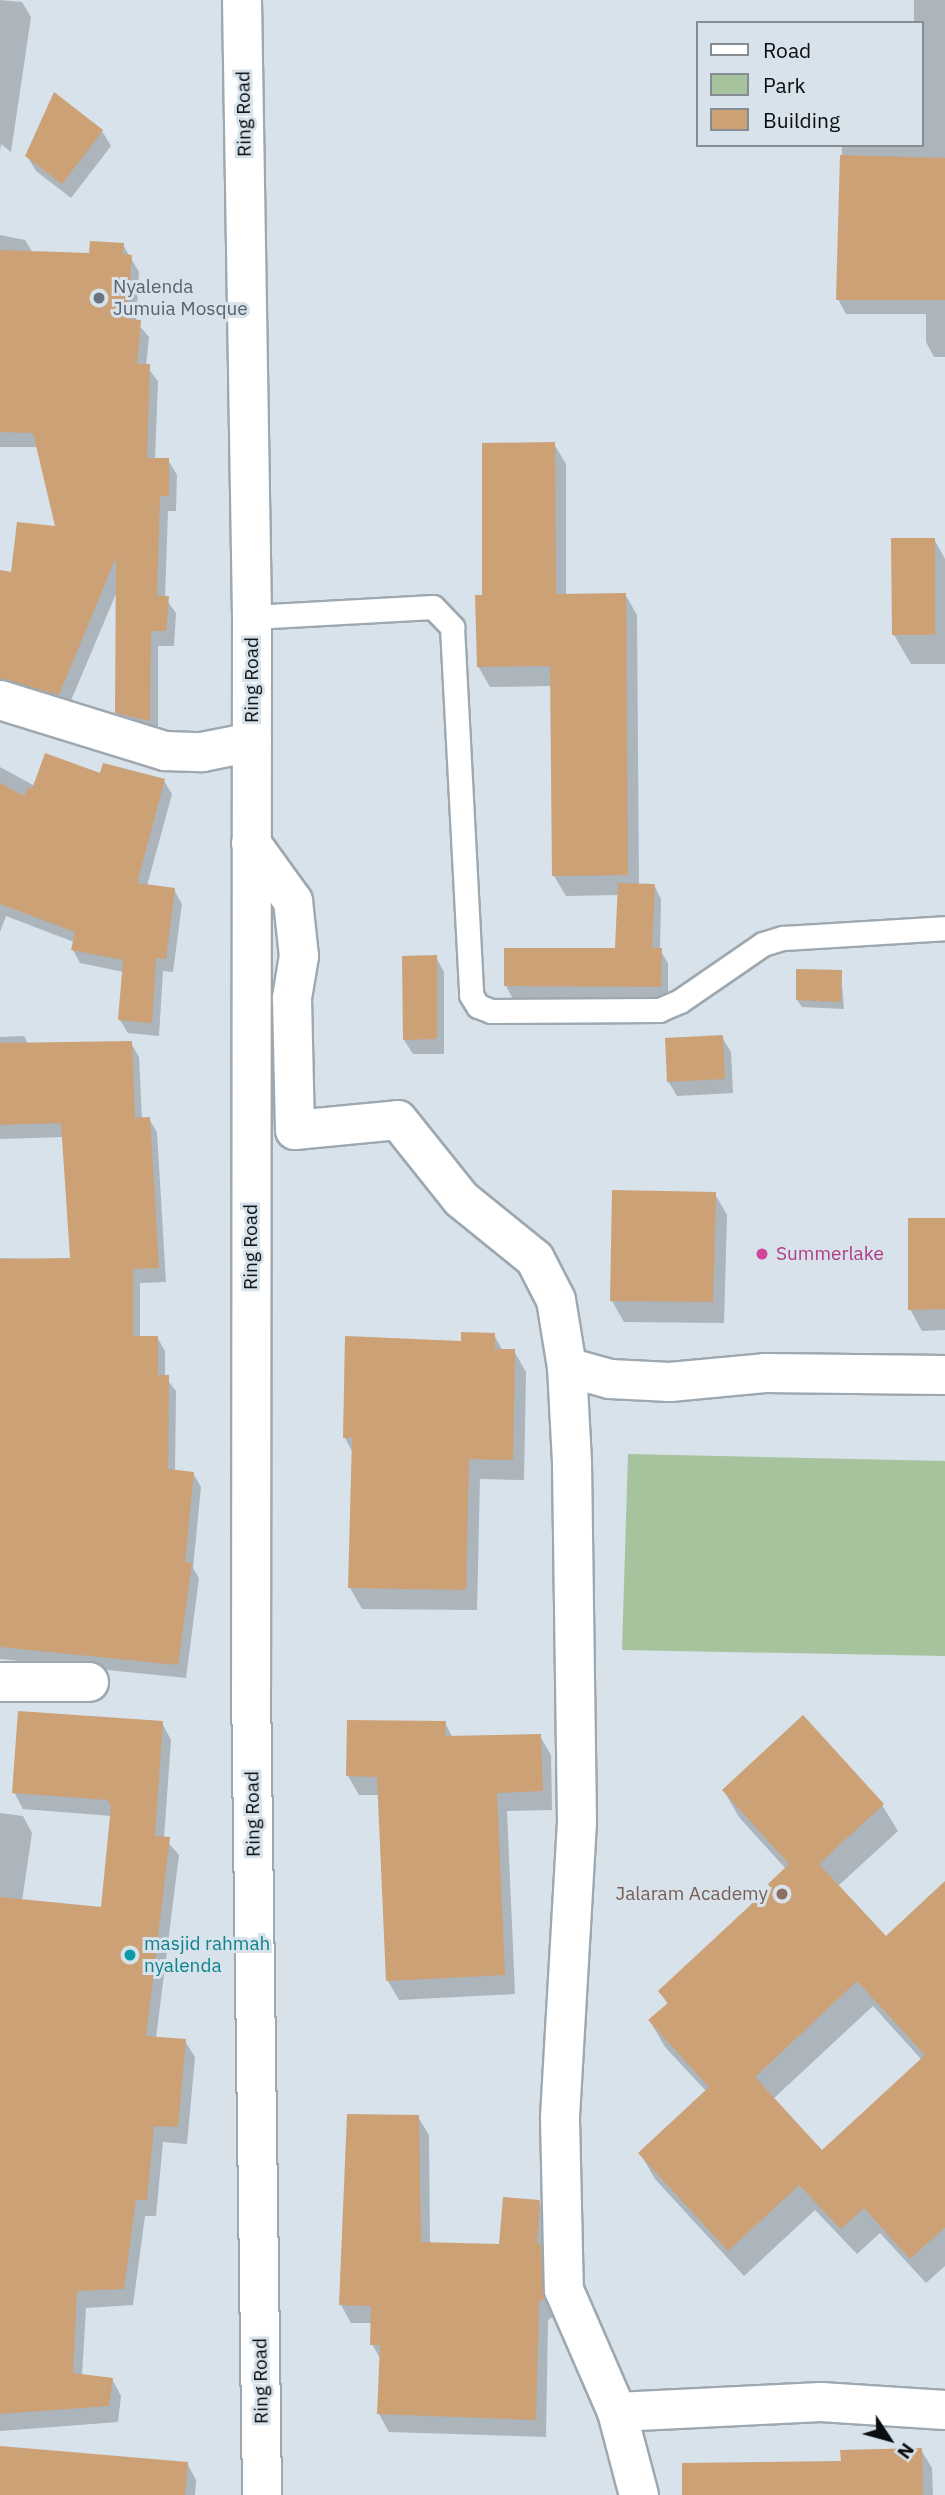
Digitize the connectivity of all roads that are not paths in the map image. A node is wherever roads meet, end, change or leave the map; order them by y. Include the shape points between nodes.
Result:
1 (242, 0) edge
2 (252, 617) junction
3 (0, 700) edge
4 (252, 742) junction
5 (251, 843) junction
6 (945, 928) edge
7 (567, 1367) junction
8 (945, 1375) edge
9 (0, 1682) edge
10 (89, 1682) dead end
11 (945, 2410) edge
12 (617, 2412) junction
13 (262, 2495) edge
14 (639, 2495) edge

1 - 2 street, Ring Road
2 - 4 street, Ring Road
2 - 6 lane via 433,607 452,627 471,995 478,1006 491,1011 659,1010 680,1002 754,950 783,938
3 - 4 street via 166,751 202,752
4 - 5 street, Ring Road
5 - 7 street via 293,901 299,956 292,998 295,1130 398,1120 461,1199 536,1259 555,1300
5 - 13 street, Ring Road via 251,1686
7 - 8 street via 611,1380 670,1382 765,1373
7 - 12 street via 577,1822 560,2119 561,2231 565,2290
9 - 10 street
11 - 12 street via 821,2402
12 - 14 street

